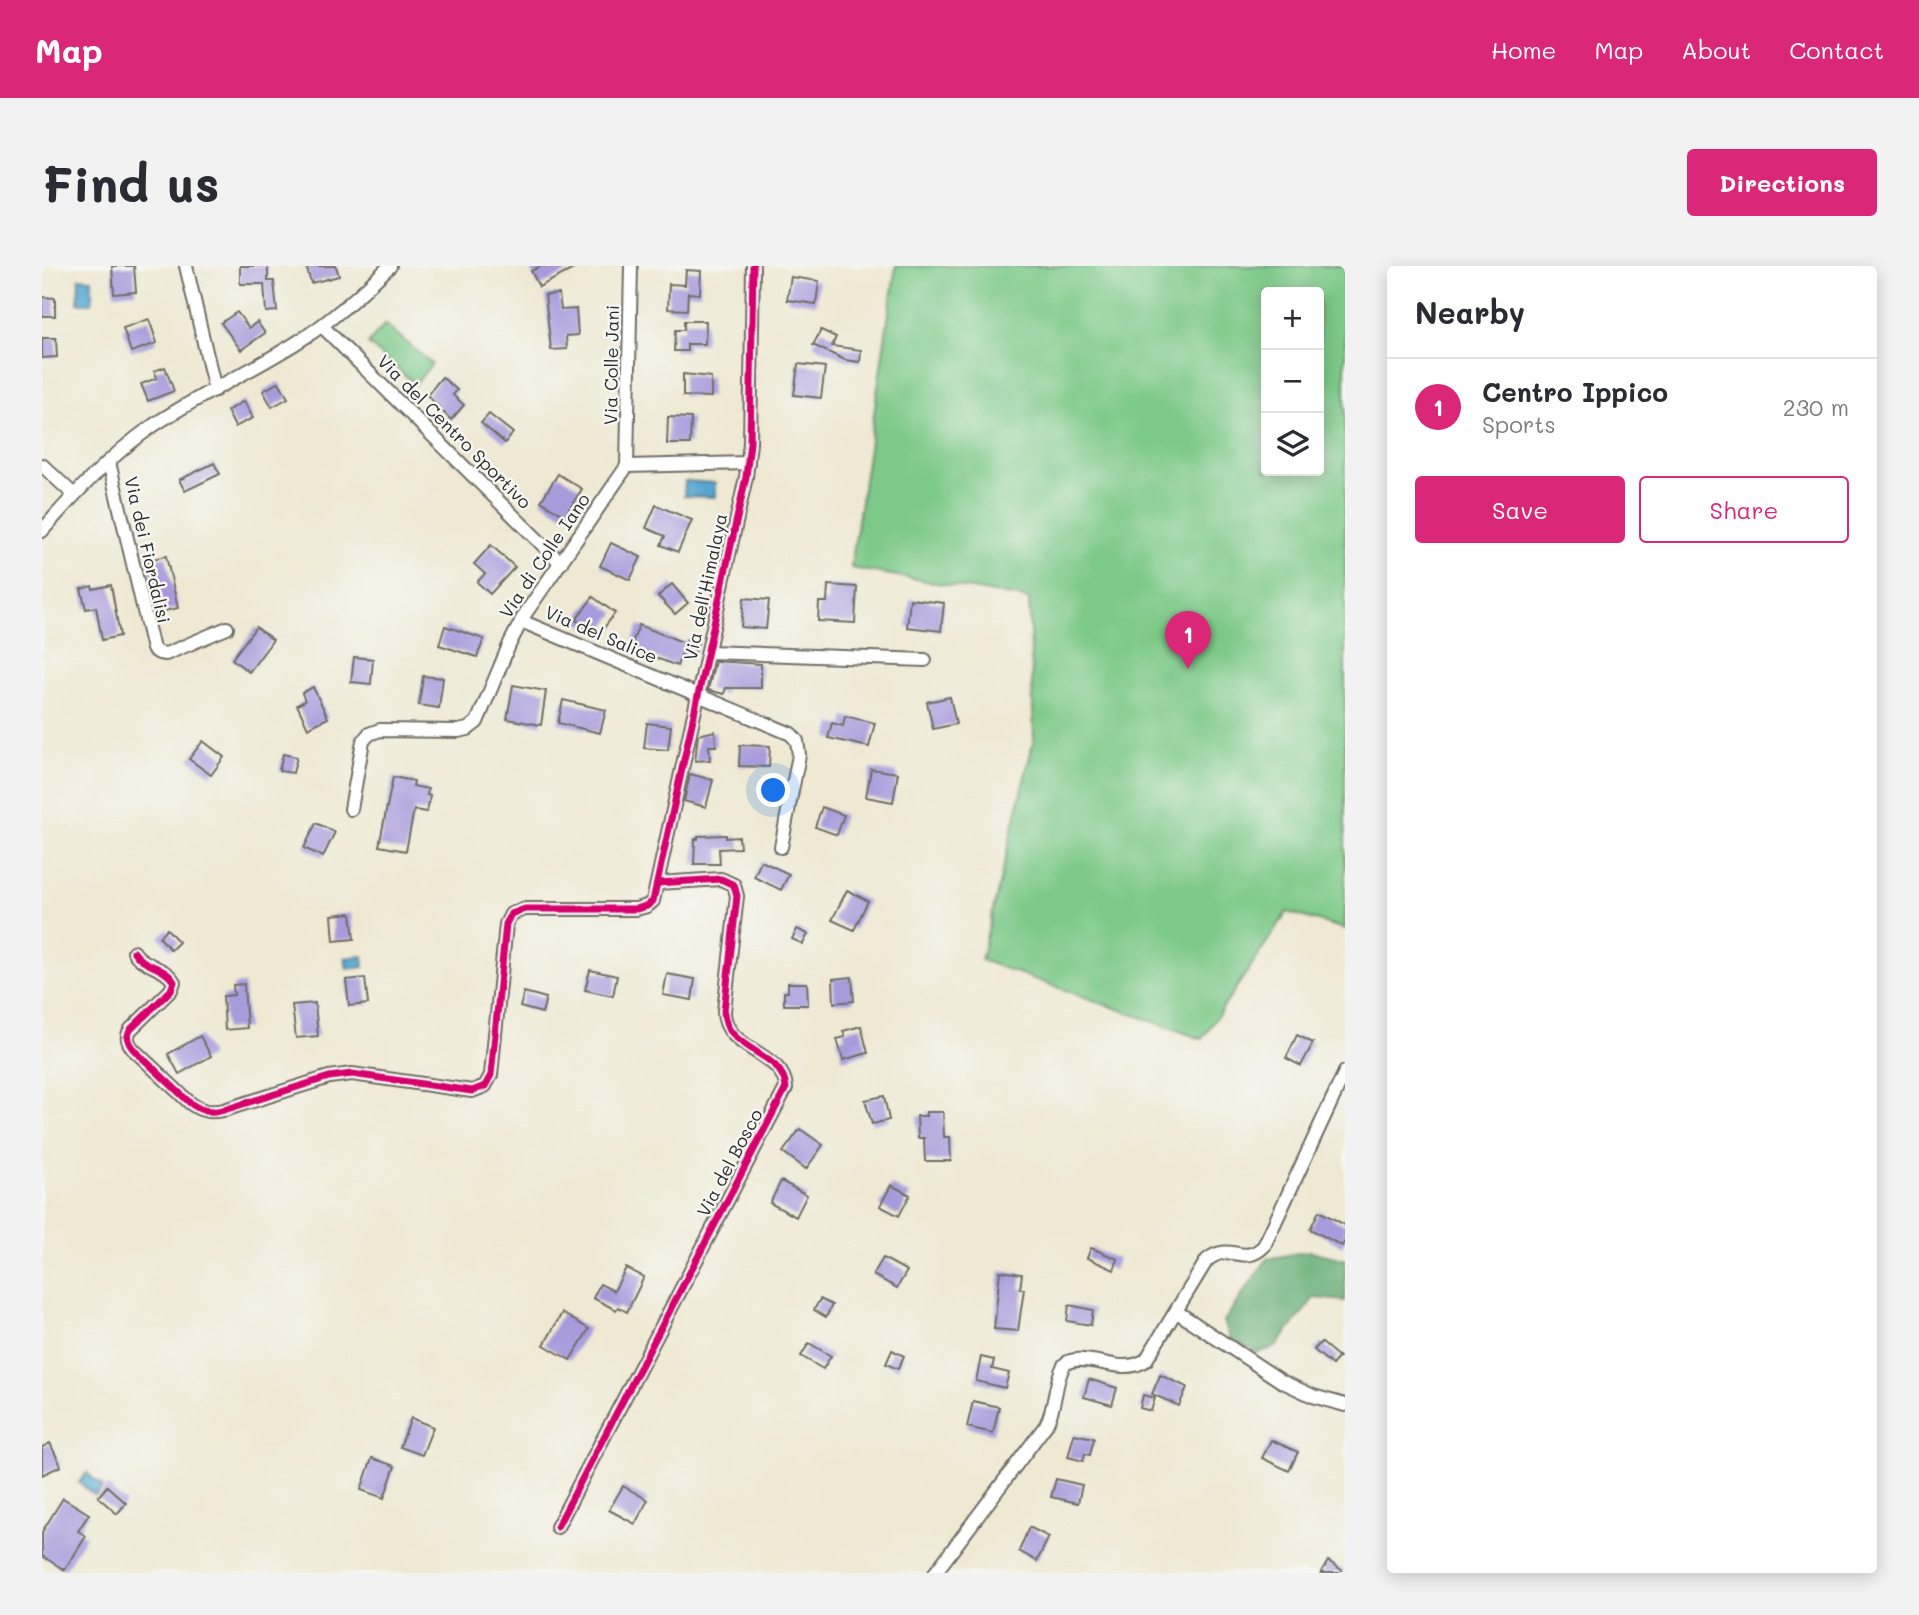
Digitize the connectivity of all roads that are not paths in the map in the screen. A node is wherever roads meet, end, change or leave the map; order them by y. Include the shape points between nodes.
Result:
1 (186, 266) edge
2 (390, 266) edge
3 (631, 266) edge
4 (753, 266) edge
5 (322, 326) junction
6 (215, 390) junction
7 (109, 462) junction
8 (748, 463) junction
9 (42, 465) edge
10 (627, 466) junction
11 (74, 495) junction
12 (42, 531) edge
13 (561, 563) junction
14 (521, 621) junction
15 (227, 628) dead end
16 (709, 652) junction
17 (925, 660) dead end
18 (699, 696) junction
19 (351, 808) dead end
20 (781, 847) dead end
21 (658, 883) junction
22 (134, 952) dead end
23 (1345, 1072) edge
24 (1177, 1312) junction
25 (1345, 1405) edge
26 (557, 1527) dead end
27 (935, 1573) edge

1 - 6 street
2 - 5 street
3 - 10 street, Via Colle Jani
4 - 8 street, Via dell'Himalaya
5 - 6 street
5 - 13 street, Via del Centro Sportivo
6 - 7 street via 150,428
7 - 11 street
7 - 15 street, Via dei Fiordalisi via 153,649 166,653
8 - 10 street
8 - 16 street, Via dell'Himalaya
9 - 11 street
10 - 13 street, Via di Colle Iano
11 - 12 street
13 - 14 street, Via di Colle Iano
14 - 18 street, Via del Salice
14 - 19 street, Via di Colle Iano via 472,726 458,731 380,730 366,736
16 - 17 street
16 - 18 street, Via dell'Himalaya
18 - 20 street, Via del Salice via 787,731 797,741 799,759
18 - 21 street, Via dell'Himalaya
21 - 22 street, Via dell'Himalaya via 647,906 525,909 510,914 491,1075 485,1086 472,1091 352,1074 223,1110 198,1109 128,1042 129,1032 174,982
21 - 26 street, Via del Bosco via 721,879 734,885 737,896 725,1023 734,1037 780,1070 786,1088
23 - 24 street via 1264,1246 1254,1254 1224,1251 1210,1257
24 - 25 street via 1280,1381
24 - 27 street via 1142,1362 1122,1367 1075,1359 1064,1365 1046,1425

